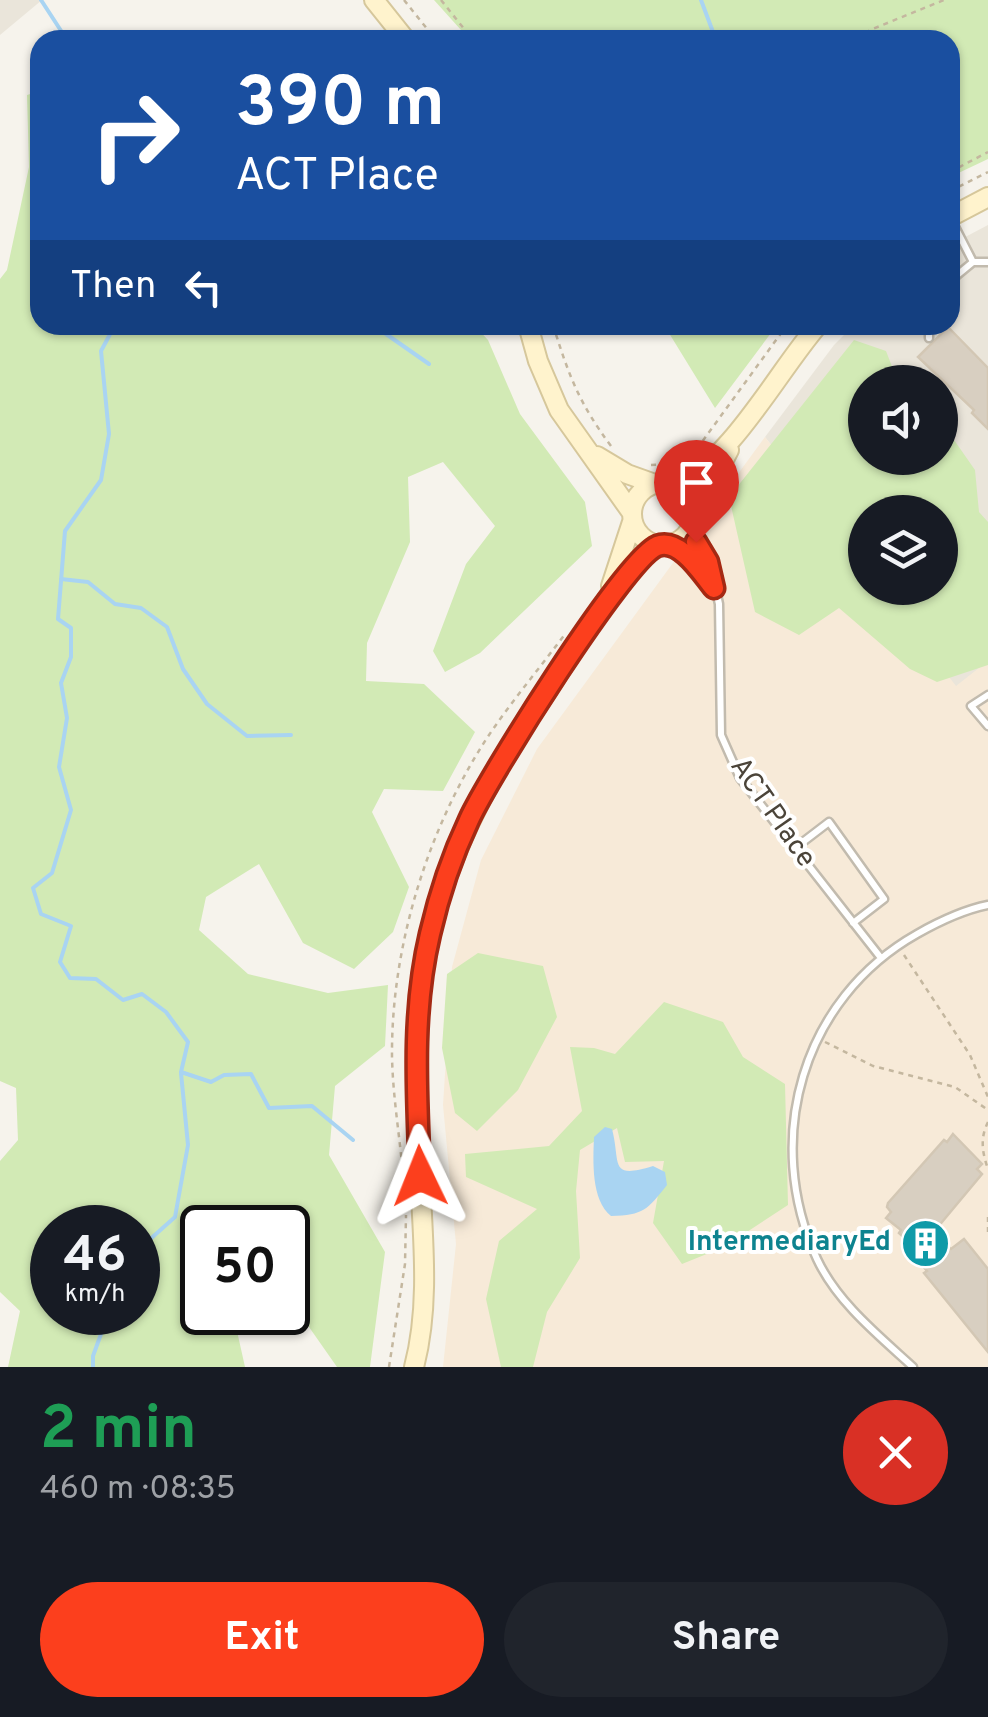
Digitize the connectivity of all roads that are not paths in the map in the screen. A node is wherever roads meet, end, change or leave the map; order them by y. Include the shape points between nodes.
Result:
1 (374, 0) edge
2 (398, 30) edge
3 (988, 196) edge
4 (960, 211) edge
5 (960, 236) edge
6 (974, 262) junction
7 (988, 262) edge
8 (960, 273) edge
9 (531, 335) edge
10 (810, 335) edge
11 (735, 436) junction
12 (582, 443) junction
13 (655, 484) junction
14 (674, 485) junction
15 (632, 517) junction
16 (692, 522) junction
17 (663, 545) junction
18 (714, 588) junction
19 (605, 606) junction
20 (988, 695) edge
21 (988, 726) edge
22 (795, 848) junction
23 (988, 905) edge
24 (853, 922) junction
25 (881, 958) junction
26 (414, 1367) edge
27 (912, 1367) edge

1 - 2 main road
3 - 4 main road
5 - 6 lane
6 - 7 lane
6 - 8 lane
9 - 12 main road via 549,389
10 - 11 main road
11 - 14 main road via 696,474
11 - 16 main road
12 - 13 main road via 626,474
12 - 15 main road
13 - 14 main road
13 - 15 main road via 638,495
14 - 16 main road via 690,497
15 - 17 main road via 639,535
15 - 19 main road
16 - 17 main road via 679,541
16 - 18 lane, ACT Place
17 - 18 lane via 701,569
17 - 19 main road via 631,571
18 - 22 lane, ACT Place via 720,604 722,736 740,778
19 - 26 main road via 490,778 434,919 417,1028 424,1292
20 - 21 lane via 971,706
22 - 24 lane, ACT Place
22 - 24 lane via 829,822 884,899
23 - 25 lane via 939,922
24 - 25 lane, ACT Place
25 - 27 lane via 841,999 803,1070 794,1115 799,1212 818,1262 840,1293

